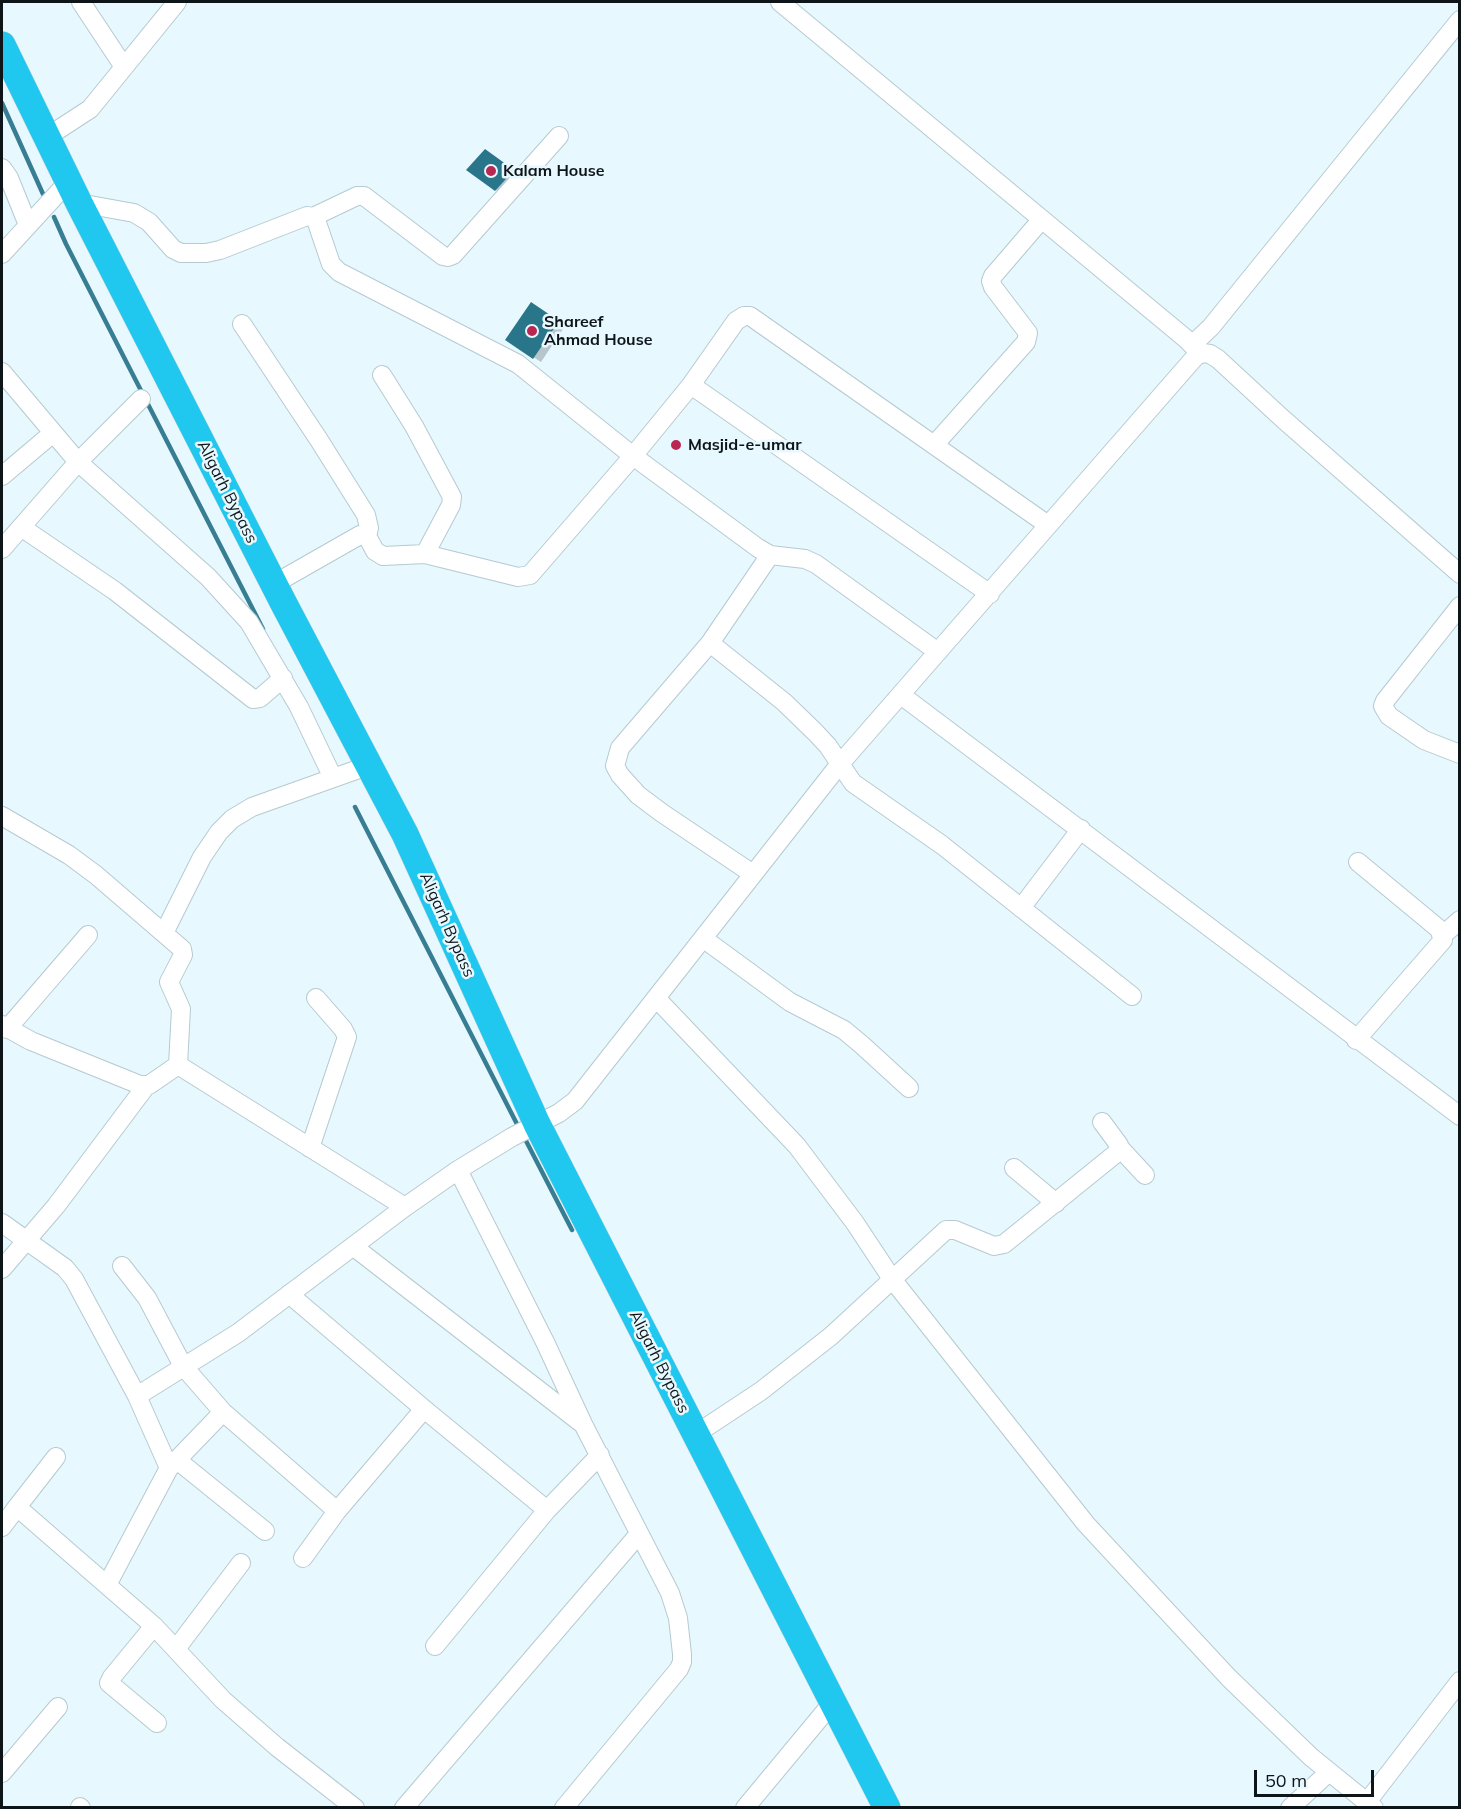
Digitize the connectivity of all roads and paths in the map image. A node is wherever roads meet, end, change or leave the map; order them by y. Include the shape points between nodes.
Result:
1 (81, 2) edge
2 (177, 2) edge
3 (780, 2) edge
4 (1460, 20) edge
5 (2, 45) edge
6 (124, 67) junction
7 (559, 136) dead end
8 (47, 137) junction
9 (2, 168) edge
10 (74, 192) junction
11 (313, 217) junction
12 (1042, 219) junction
13 (28, 225) junction
14 (2, 254) edge
15 (242, 324) dead end
16 (1196, 349) junction
17 (2, 372) edge
18 (382, 375) dead end
19 (691, 385) junction
20 (141, 399) dead end
21 (53, 433) junction
22 (935, 444) junction
23 (633, 456) junction
24 (78, 462) junction
25 (2, 476) edge
26 (1048, 525) junction
27 (21, 527) junction
28 (367, 536) junction
29 (2, 549) edge
30 (425, 554) junction
31 (770, 555) junction
32 (1460, 574) edge
33 (274, 584) junction
34 (990, 594) junction
35 (1460, 606) edge
36 (710, 643) junction
37 (938, 652) junction
38 (283, 678) junction
39 (901, 695) junction
40 (1460, 754) edge
41 (370, 765) junction
42 (839, 765) junction
43 (333, 778) junction
44 (2, 816) edge
45 (1081, 829) junction
46 (1358, 862) dead end
47 (753, 874) junction
48 (1021, 908) junction
49 (1460, 920) edge
50 (164, 933) junction
51 (88, 935) dead end
52 (1443, 935) junction
53 (704, 939) junction
54 (1132, 996) dead end
55 (316, 998) dead end
56 (656, 998) junction
57 (4, 1027) edge
58 (1356, 1040) junction
59 (177, 1065) junction
60 (146, 1086) junction
61 (909, 1088) dead end
62 (1460, 1116) edge
63 (1102, 1122) dead end
64 (526, 1130) junction
65 (310, 1148) junction
66 (1120, 1148) junction
67 (1014, 1168) dead end
68 (458, 1170) junction
69 (1145, 1175) dead end
70 (1056, 1203) junction
71 (405, 1207) junction
72 (2, 1223) edge
73 (25, 1240) junction
74 (354, 1247) junction
75 (122, 1266) dead end
76 (2, 1269) edge
77 (892, 1280) junction
78 (290, 1294) junction
79 (183, 1366) junction
80 (137, 1396) junction
81 (424, 1409) junction
82 (223, 1412) junction
83 (583, 1424) junction
84 (696, 1434) junction
85 (600, 1455) junction
86 (56, 1457) dead end
87 (173, 1464) junction
88 (17, 1507) junction
89 (547, 1510) junction
90 (337, 1511) junction
91 (2, 1527) edge
92 (266, 1531) dead end
93 (639, 1534) junction
94 (303, 1558) dead end
95 (241, 1563) dead end
96 (107, 1585) junction
97 (154, 1626) junction
98 (435, 1646) dead end
99 (176, 1649) junction
100 (1460, 1682) edge
101 (833, 1702) junction
102 (58, 1707) dead end
103 (157, 1723) dead end
104 (2, 1773) edge
105 (1328, 1773) junction
106 (881, 1804) edge
107 (1370, 1805) edge
108 (355, 1808) edge
109 (404, 1808) edge
110 (564, 1808) edge
111 (745, 1808) edge
112 (1290, 1808) edge

1 - 6 street
2 - 6 street
3 - 12 street
4 - 16 street
5 - 8 highway, Aligarh Bypass
6 - 8 street via 90,109
7 - 11 street via 448,258 364,196
8 - 10 highway, Aligarh Bypass
9 - 13 street
10 - 11 street via 134,213 149,222 172,249 190,254 220,250
10 - 13 street
10 - 33 highway, Aligarh Bypass
11 - 23 street via 334,268 518,364
12 - 16 street
12 - 22 street via 991,280 1028,333 1026,342
13 - 14 street
15 - 28 street via 366,516
16 - 26 street via 1196,356
16 - 32 street via 1218,359
17 - 21 street
18 - 30 street via 452,497
19 - 22 street via 736,321 750,316
19 - 23 street
19 - 34 street
20 - 24 street
21 - 24 street
21 - 25 street
22 - 26 street
23 - 30 street via 530,575 518,577
23 - 31 street
24 - 27 street
24 - 38 street via 208,577 249,622
26 - 34 street
27 - 29 street
27 - 38 street via 115,591 253,699 260,698
28 - 30 street via 378,554
28 - 33 street via 360,535
31 - 36 street
31 - 37 street via 816,564
33 - 41 highway, Aligarh Bypass
34 - 37 street
35 - 40 street via 1383,706 1389,716 1424,740
36 - 42 street via 784,702 828,746
36 - 47 street via 620,748 615,766 632,788 662,813
37 - 39 street
38 - 43 street
39 - 42 street
39 - 45 street
41 - 43 street
41 - 64 highway, Aligarh Bypass via 405,834
42 - 47 street
42 - 48 street via 854,783 942,845
43 - 50 street via 252,807 232,819 202,857
44 - 50 street via 69,855
45 - 48 street
45 - 58 street
46 - 52 street
47 - 53 street
48 - 54 street
49 - 52 street
50 - 59 street via 183,952 170,982 181,1009
51 - 57 street
52 - 58 street via 1442,943
53 - 56 street
53 - 61 street via 790,1002 844,1030
55 - 65 street via 346,1036
56 - 64 street via 574,1101
56 - 77 street via 797,1146
57 - 60 street
58 - 62 street
59 - 60 street
59 - 65 street
60 - 73 street via 56,1206
63 - 66 street
64 - 68 street
64 - 84 highway, Aligarh Bypass
65 - 71 street
66 - 69 street
66 - 70 street
67 - 70 street
68 - 71 street
68 - 83 street
70 - 77 street via 999,1246 946,1230
71 - 74 street
72 - 73 street
73 - 76 street
73 - 80 street via 65,1268 74,1280
74 - 78 street
74 - 83 street
75 - 79 street via 147,1298
77 - 84 street via 831,1336
77 - 105 street via 1093,1532 1229,1678
78 - 79 street
78 - 81 street
79 - 80 street
79 - 82 street
80 - 87 street
81 - 89 street
81 - 90 street
82 - 87 street
82 - 90 street
83 - 85 street
84 - 101 highway, Aligarh Bypass
85 - 89 street
85 - 93 street
86 - 88 street
87 - 92 street
87 - 96 street
88 - 91 street
88 - 96 street
89 - 98 street
90 - 94 street
93 - 109 street
93 - 110 street via 675,1605 682,1662
95 - 99 street
96 - 97 street
97 - 99 street
97 - 103 street via 109,1683
99 - 108 street via 223,1700
100 - 107 street
101 - 106 highway, Aligarh Bypass
101 - 111 street
102 - 104 street
105 - 107 street
105 - 112 street

